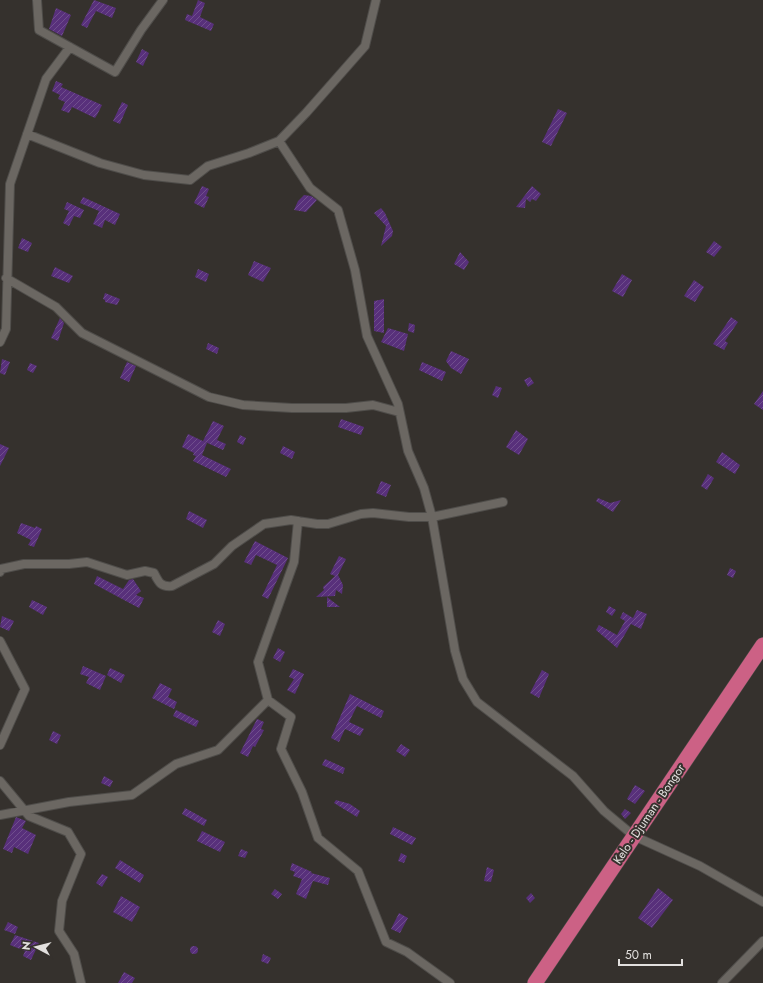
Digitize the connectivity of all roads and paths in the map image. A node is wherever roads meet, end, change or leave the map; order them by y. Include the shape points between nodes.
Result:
1 (37, 0) edge
2 (163, 0) edge
3 (376, 0) edge
4 (70, 47) junction
5 (27, 134) junction
6 (279, 141) junction
7 (6, 278) junction
8 (0, 342) edge
9 (399, 412) junction
10 (503, 502) dead end
11 (432, 517) junction
12 (298, 521) junction
13 (0, 572) edge
14 (0, 641) edge
15 (763, 645) edge
16 (268, 700) junction
17 (0, 745) edge
18 (0, 780) edge
19 (24, 810) junction
20 (0, 815) edge
21 (634, 836) junction
22 (763, 902) edge
23 (763, 941) edge
24 (81, 983) edge
25 (450, 983) edge
26 (535, 983) edge
27 (722, 983) edge

1 - 4 street via 39,30
2 - 4 street via 115,72
3 - 6 street via 365,46
4 - 5 street via 46,79
5 - 6 street via 100,163 144,175 190,180 208,166
5 - 7 street via 10,184
6 - 9 street via 310,188 338,210 355,270 367,336 398,404
7 - 8 street via 6,329
7 - 9 street via 56,308 82,333 209,397 243,405 292,408 373,405
9 - 11 street via 408,451 424,488
10 - 11 street
11 - 12 street via 373,513 328,524
11 - 21 street via 455,651 463,679 477,702 573,776 604,812
12 - 13 street via 264,524 232,546 214,564 172,586 164,587 159,584 154,574 145,571 127,575 87,562 24,564 1,569
12 - 16 street via 294,562 258,662
14 - 17 street via 25,689
15 - 21 highway, Kelo - Djuman - Bongor
16 - 19 street via 218,750 176,764 132,795
16 - 25 street via 291,717 280,749 302,792 318,838 358,871 386,942 407,952
18 - 19 street
19 - 20 street
19 - 24 street via 29,816 68,832 81,854 62,901 59,931 74,954
21 - 22 street via 700,866
21 - 26 highway, Kelo - Djuman - Bongor
23 - 27 street

